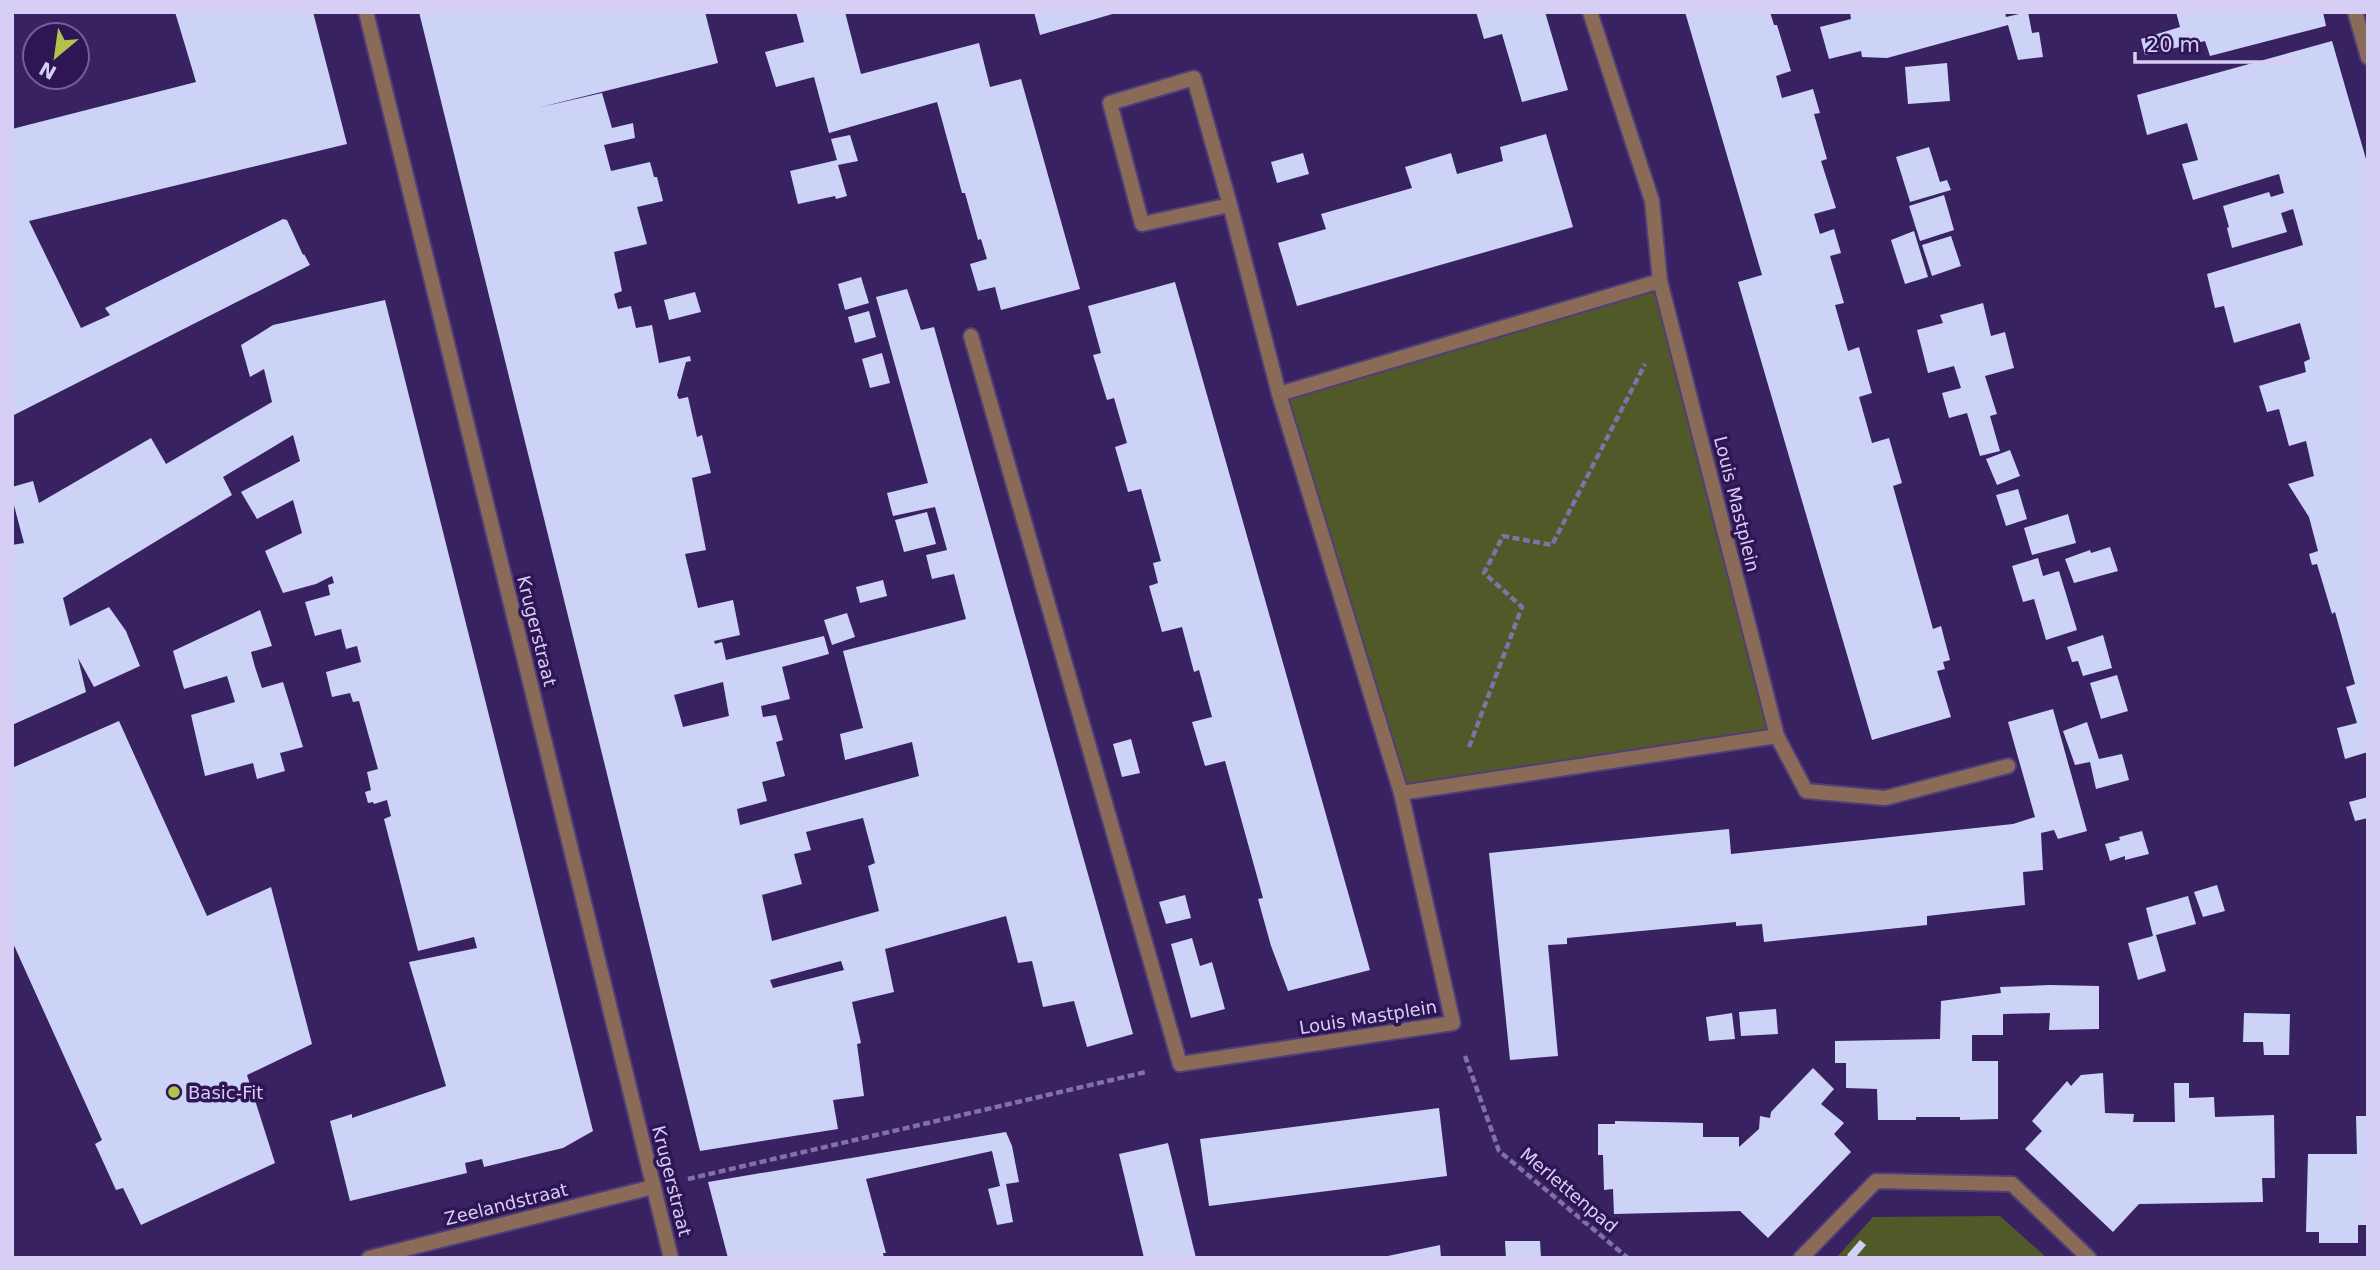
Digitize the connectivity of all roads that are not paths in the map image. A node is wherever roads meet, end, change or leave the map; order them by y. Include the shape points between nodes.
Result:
1 (366, 12) edge
2 (1590, 12) edge
3 (2355, 12) edge
4 (2368, 57) edge
5 (1230, 205) junction
6 (1660, 281) junction
7 (971, 336) dead end
8 (1279, 394) junction
9 (1777, 736) junction
10 (2008, 766) dead end
11 (1401, 793) junction
12 (653, 1187) junction
13 (369, 1258) edge
14 (671, 1258) edge
15 (1801, 1258) edge
16 (2089, 1258) edge

1 - 12 street, Krugerstraat
2 - 6 street, Louis Mastplein via 1651,201
3 - 4 street
5 - 5 street, Louis Mastplein via 1194,78 1110,103 1143,224
5 - 8 street, Louis Mastplein
6 - 8 street
6 - 9 street, Louis Mastplein
7 - 11 street, Louis Mastplein via 1180,1064 1453,1023
8 - 11 street, Louis Mastplein
9 - 10 street, Louis Mastplein via 1806,791 1885,797
9 - 11 street
12 - 13 street, Zeelandstraat
12 - 14 street, Krugerstraat
15 - 16 street via 1875,1181 2012,1184

